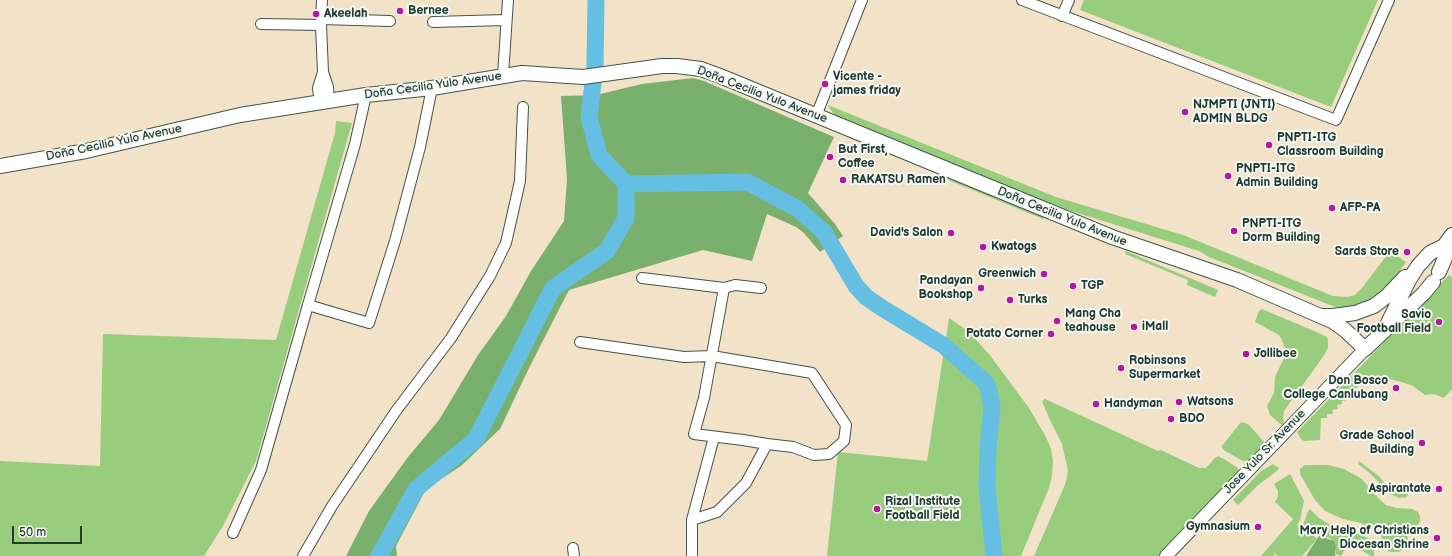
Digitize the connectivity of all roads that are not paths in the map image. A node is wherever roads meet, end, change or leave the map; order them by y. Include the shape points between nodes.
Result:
1 (322, 0) edge
2 (508, 0) edge
3 (862, 0) edge
4 (1022, 0) edge
5 (1069, 0) edge
6 (1389, 0) edge
7 (1062, 16) junction
8 (506, 20) junction
9 (390, 21) dead end
10 (321, 22) junction
11 (433, 22) dead end
12 (261, 24) dead end
13 (503, 75) junction
14 (432, 88) junction
15 (366, 95) junction
16 (324, 102) junction
17 (523, 107) dead end
18 (816, 116) junction
19 (0, 166) edge
20 (1450, 238) edge
21 (1418, 266) junction
22 (642, 278) dead end
23 (724, 288) junction
24 (761, 288) dead end
25 (308, 305) junction
26 (1315, 313) junction
27 (1382, 333) junction
28 (580, 342) dead end
29 (1365, 349) junction
30 (712, 356) junction
31 (714, 436) junction
32 (767, 444) junction
33 (692, 520) junction
34 (233, 533) dead end
35 (303, 556) edge
36 (692, 556) edge
37 (1166, 556) edge

1 - 10 street
2 - 8 street
3 - 18 street
4 - 7 street
5 - 7 street
6 - 7 street via 1336,120
8 - 11 street
8 - 13 street
9 - 10 street
10 - 12 street
10 - 16 street via 323,72 318,88
13 - 14 main road, Doña Cecilia Yulo Avenue
13 - 18 main road, Doña Cecilia Yulo Avenue via 522,73 583,77 662,66 701,69
14 - 15 main road, Doña Cecilia Yulo Avenue
14 - 25 street via 420,148 370,323
15 - 16 main road, Doña Cecilia Yulo Avenue
15 - 25 street via 355,144
16 - 19 main road, Doña Cecilia Yulo Avenue via 240,115 86,151
17 - 35 street via 520,181 506,243 490,276 451,338 396,411 332,506
18 - 26 main road, Doña Cecilia Yulo Avenue via 1112,237 1237,280
20 - 21 main road via 1444,246 1426,257
20 - 27 main road via 1445,258 1436,277 1424,293
21 - 26 main road via 1381,301 1367,309 1333,316
21 - 27 main road
22 - 23 street
23 - 24 street via 735,285
23 - 30 street
25 - 34 street via 261,470
26 - 29 main road, Doña Cecilia Yulo Avenue via 1340,326
27 - 29 main road
28 - 30 street via 684,357
29 - 37 street, Jose Yulo Sr. Avenue
30 - 31 street via 694,434
30 - 32 street via 812,373 846,425 844,440 829,454 814,455 793,447
31 - 32 street
31 - 33 street
32 - 33 street via 746,483 718,512
33 - 36 street

